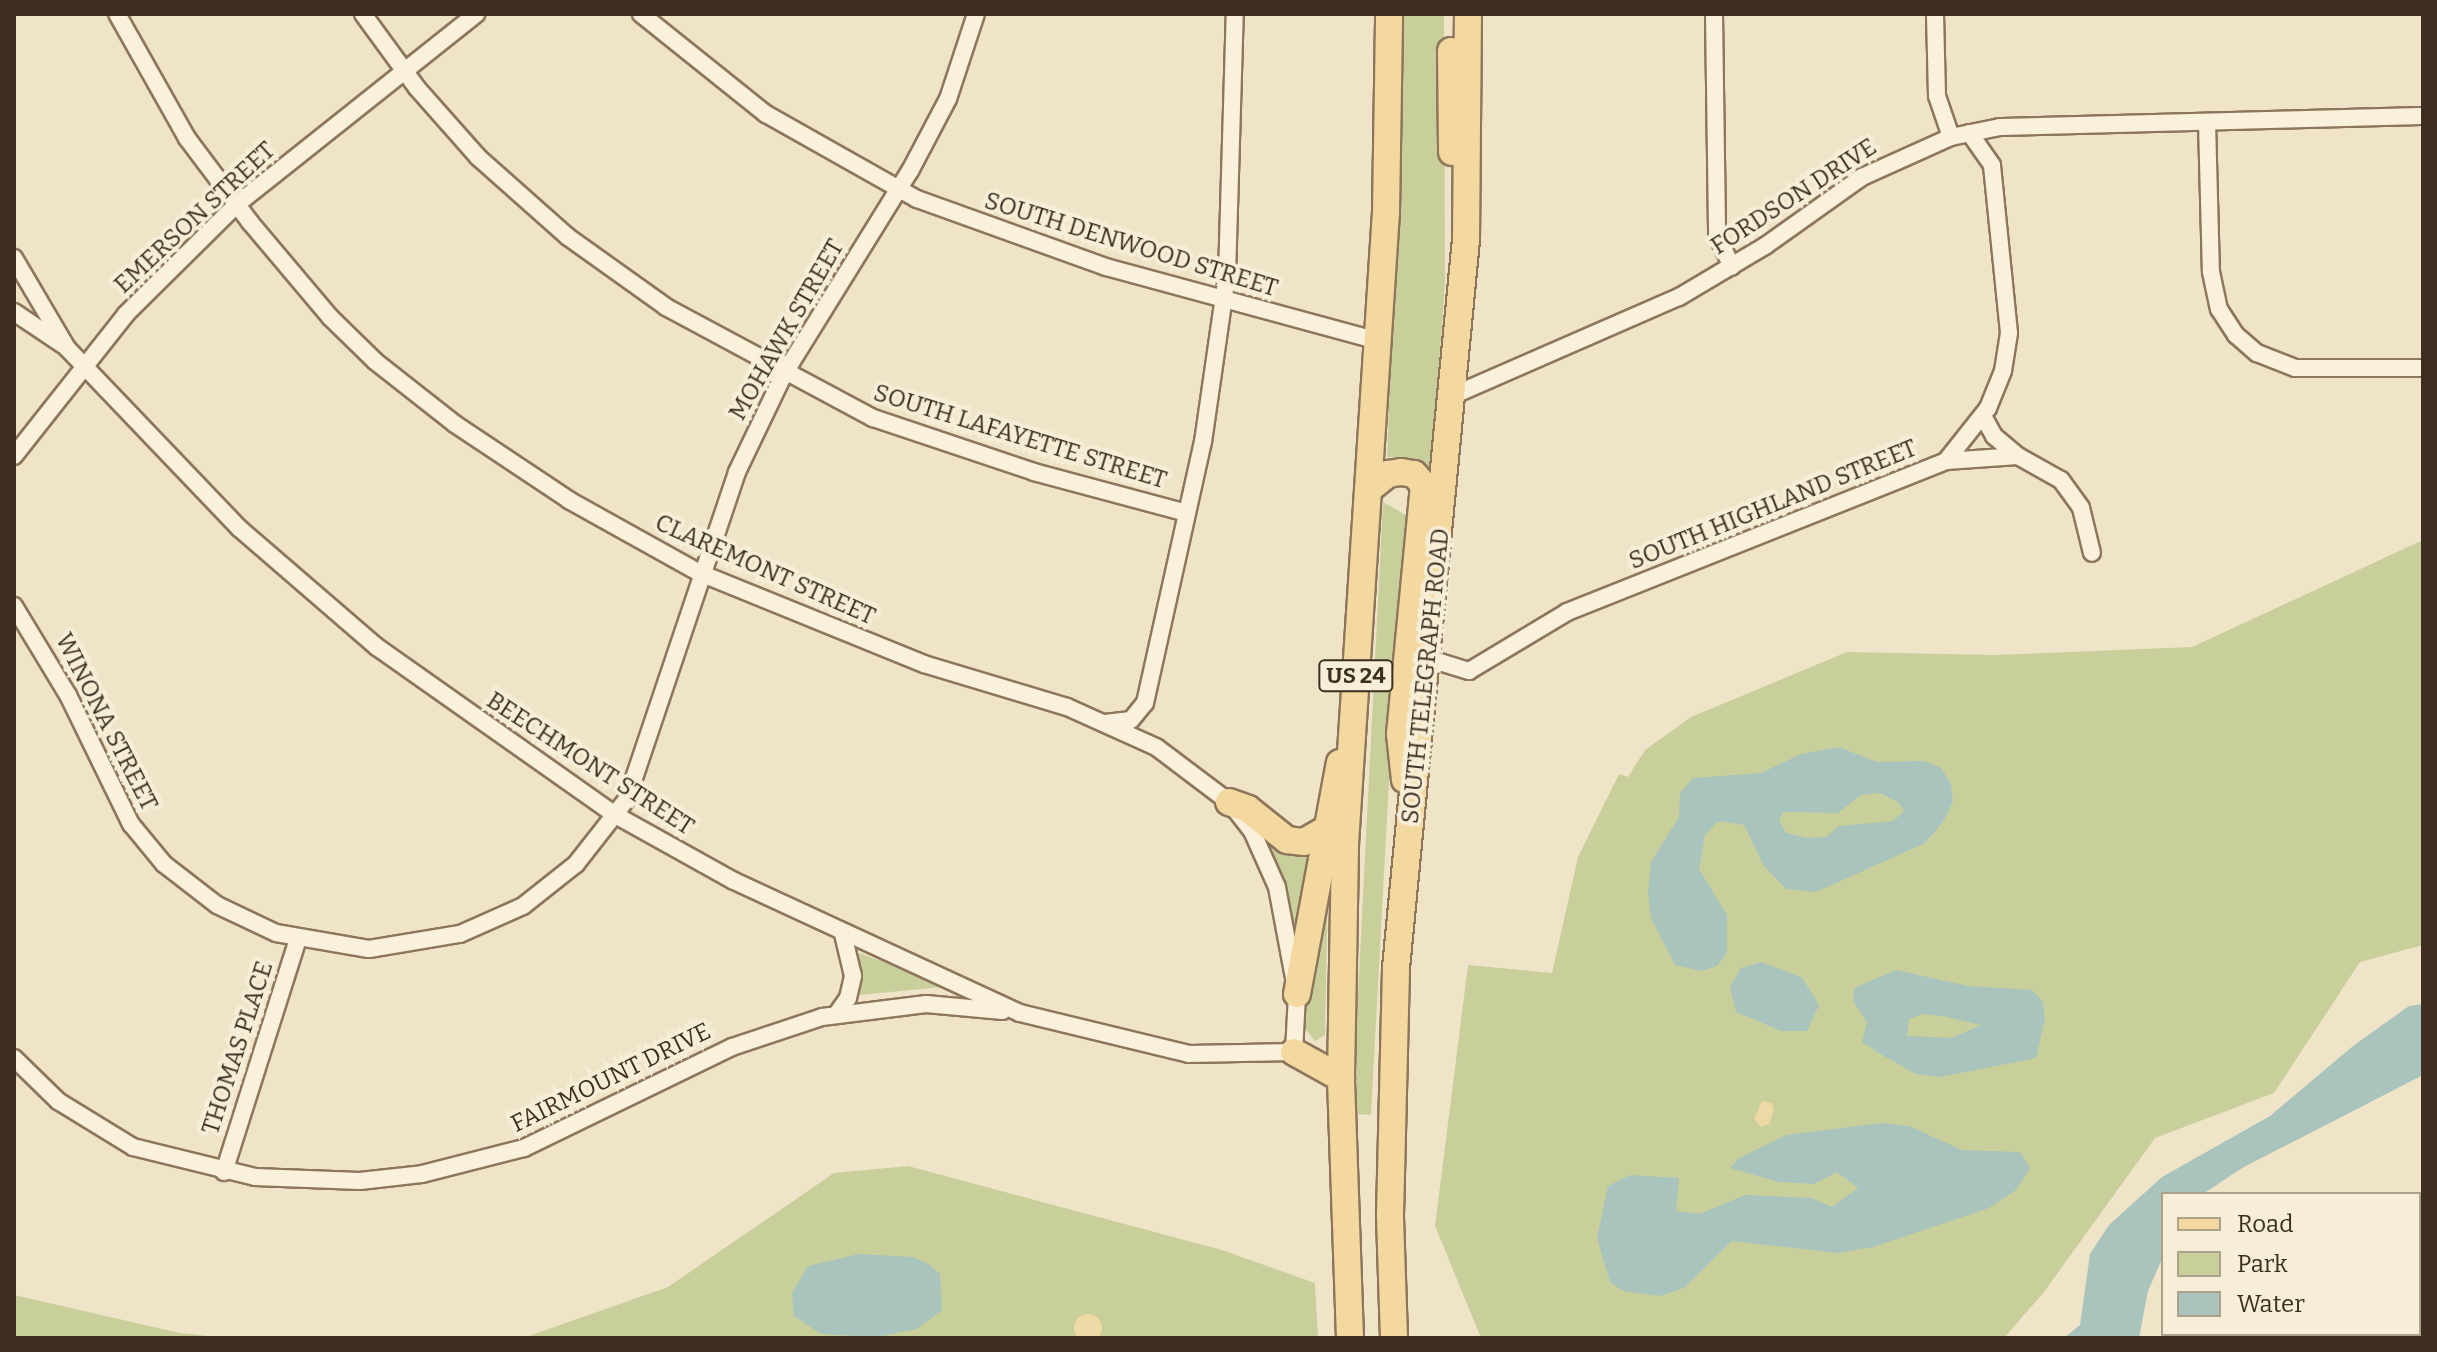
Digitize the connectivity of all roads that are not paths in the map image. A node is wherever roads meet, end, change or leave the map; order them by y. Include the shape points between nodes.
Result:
1 (117, 14) edge
2 (363, 14) edge
3 (476, 14) edge
4 (641, 14) edge
5 (976, 14) edge
6 (1235, 14) edge
7 (1389, 14) edge
8 (1451, 14) edge
9 (1468, 14) edge
10 (1714, 14) edge
11 (1935, 14) edge
12 (403, 69) junction
13 (2423, 116) edge
14 (2207, 122) junction
15 (1970, 133) junction
16 (1951, 137) junction
17 (899, 190) junction
18 (236, 205) junction
19 (14, 258) edge
20 (1732, 267) junction
21 (1461, 295) junction
22 (1225, 299) junction
23 (14, 312) edge
24 (1378, 341) junction
25 (67, 348) junction
26 (82, 365) junction
27 (2423, 368) edge
28 (784, 374) junction
29 (1452, 396) junction
30 (1983, 416) junction
31 (14, 456) edge
32 (2018, 456) junction
33 (1946, 461) junction
34 (1368, 490) junction
35 (1187, 513) junction
36 (2092, 553) dead end
37 (700, 573) junction
38 (14, 606) edge
39 (1430, 659) junction
40 (1100, 722) junction
41 (1352, 734) junction
42 (1229, 802) junction
43 (617, 816) junction
44 (1411, 827) junction
45 (1323, 831) junction
46 (843, 934) junction
47 (298, 939) junction
48 (1297, 994) junction
49 (1020, 1013) junction
50 (836, 1015) junction
51 (1294, 1052) junction
52 (14, 1058) edge
53 (1341, 1078) junction
54 (224, 1172) junction
55 (1350, 1338) edge
56 (1394, 1338) edge

1 - 18 street, CLAREMONT STREET via 163,100
2 - 12 street, SOUTH LAFAYETTE STREET
3 - 12 street, EMERSON STREET
4 - 17 street, SOUTH DENWOOD STREET via 766,114
5 - 17 street, MOHAWK STREET via 948,99
6 - 22 street
7 - 24 main road, US 24
8 - 21 main road via 1452,245
9 - 21 main road, SOUTH TELEGRAPH ROAD / US 24 via 1470,170
10 - 20 street via 1717,235
11 - 16 street via 1937,96
12 - 18 street, EMERSON STREET
12 - 28 street, SOUTH LAFAYETTE STREET via 468,146 568,237 666,307
13 - 14 street, FORDSON DRIVE
14 - 15 street, FORDSON DRIVE via 2000,127
14 - 27 street via 2211,272 2226,322 2246,345 2282,365
15 - 16 street, FORDSON DRIVE
15 - 30 street, SOUTH HIGHLAND STREET via 1992,165 2009,333 2003,371
16 - 20 street, FORDSON DRIVE via 1862,177
17 - 22 street, SOUTH DENWOOD STREET via 1029,243
17 - 28 street, MOHAWK STREET
18 - 26 street, EMERSON STREET
18 - 37 street, CLAREMONT STREET via 330,317 414,394 569,500
19 - 25 street, BEECHMONT STREET
20 - 29 street, FORDSON DRIVE via 1625,324
21 - 29 main road, SOUTH TELEGRAPH ROAD / US 24
22 - 24 street, SOUTH DENWOOD STREET
22 - 35 street
23 - 25 street
24 - 34 main road, US 24
25 - 26 street, BEECHMONT STREET
26 - 31 street, EMERSON STREET
26 - 43 street, BEECHMONT STREET via 239,528 352,627 478,722
28 - 35 street, SOUTH LAFAYETTE STREET via 905,430
28 - 37 street, MOHAWK STREET via 737,472
29 - 39 main road, SOUTH TELEGRAPH ROAD / US 24
30 - 32 street via 1994,436
30 - 33 street, SOUTH HIGHLAND STREET
32 - 33 street
32 - 36 street via 2061,480 2081,508
33 - 39 street, SOUTH HIGHLAND STREET via 1567,612 1469,671
34 - 41 main road, US 24
34 - 44 main road via 1388,474 1401,472 1414,474 1424,485 1400,734
35 - 40 street via 1145,703 1131,720
37 - 40 street, CLAREMONT STREET via 924,664 1026,692
37 - 43 street, MOHAWK STREET via 648,745
38 - 47 street, WINONA STREET via 68,695 116,799 149,848 217,905
39 - 44 main road, SOUTH TELEGRAPH ROAD / US 24
40 - 42 street, CLAREMONT STREET via 1156,747
41 - 45 main road via 1333,779
41 - 53 main road, US 24
42 - 45 main road via 1248,809 1287,840 1304,842
42 - 48 street, CLAREMONT STREET via 1252,831 1277,887
43 - 46 street, BEECHMONT STREET
43 - 47 street, WINONA STREET via 559,879 485,925 392,948 338,947
44 - 56 main road, SOUTH TELEGRAPH ROAD / US 24 via 1391,1070
45 - 48 main road
46 - 49 street, BEECHMONT STREET
46 - 50 street via 853,976 848,998
47 - 54 street, THOMAS PLACE
48 - 51 street, CLAREMONT STREET
49 - 50 street, FAIRMOUNT DRIVE via 926,1004
49 - 51 street, BEECHMONT STREET via 1189,1054
50 - 54 street, FAIRMOUNT DRIVE via 732,1047 560,1134 488,1159 360,1181 286,1181
51 - 53 main road
52 - 54 street, FAIRMOUNT DRIVE via 58,1101 113,1137
53 - 55 main road, US 24

